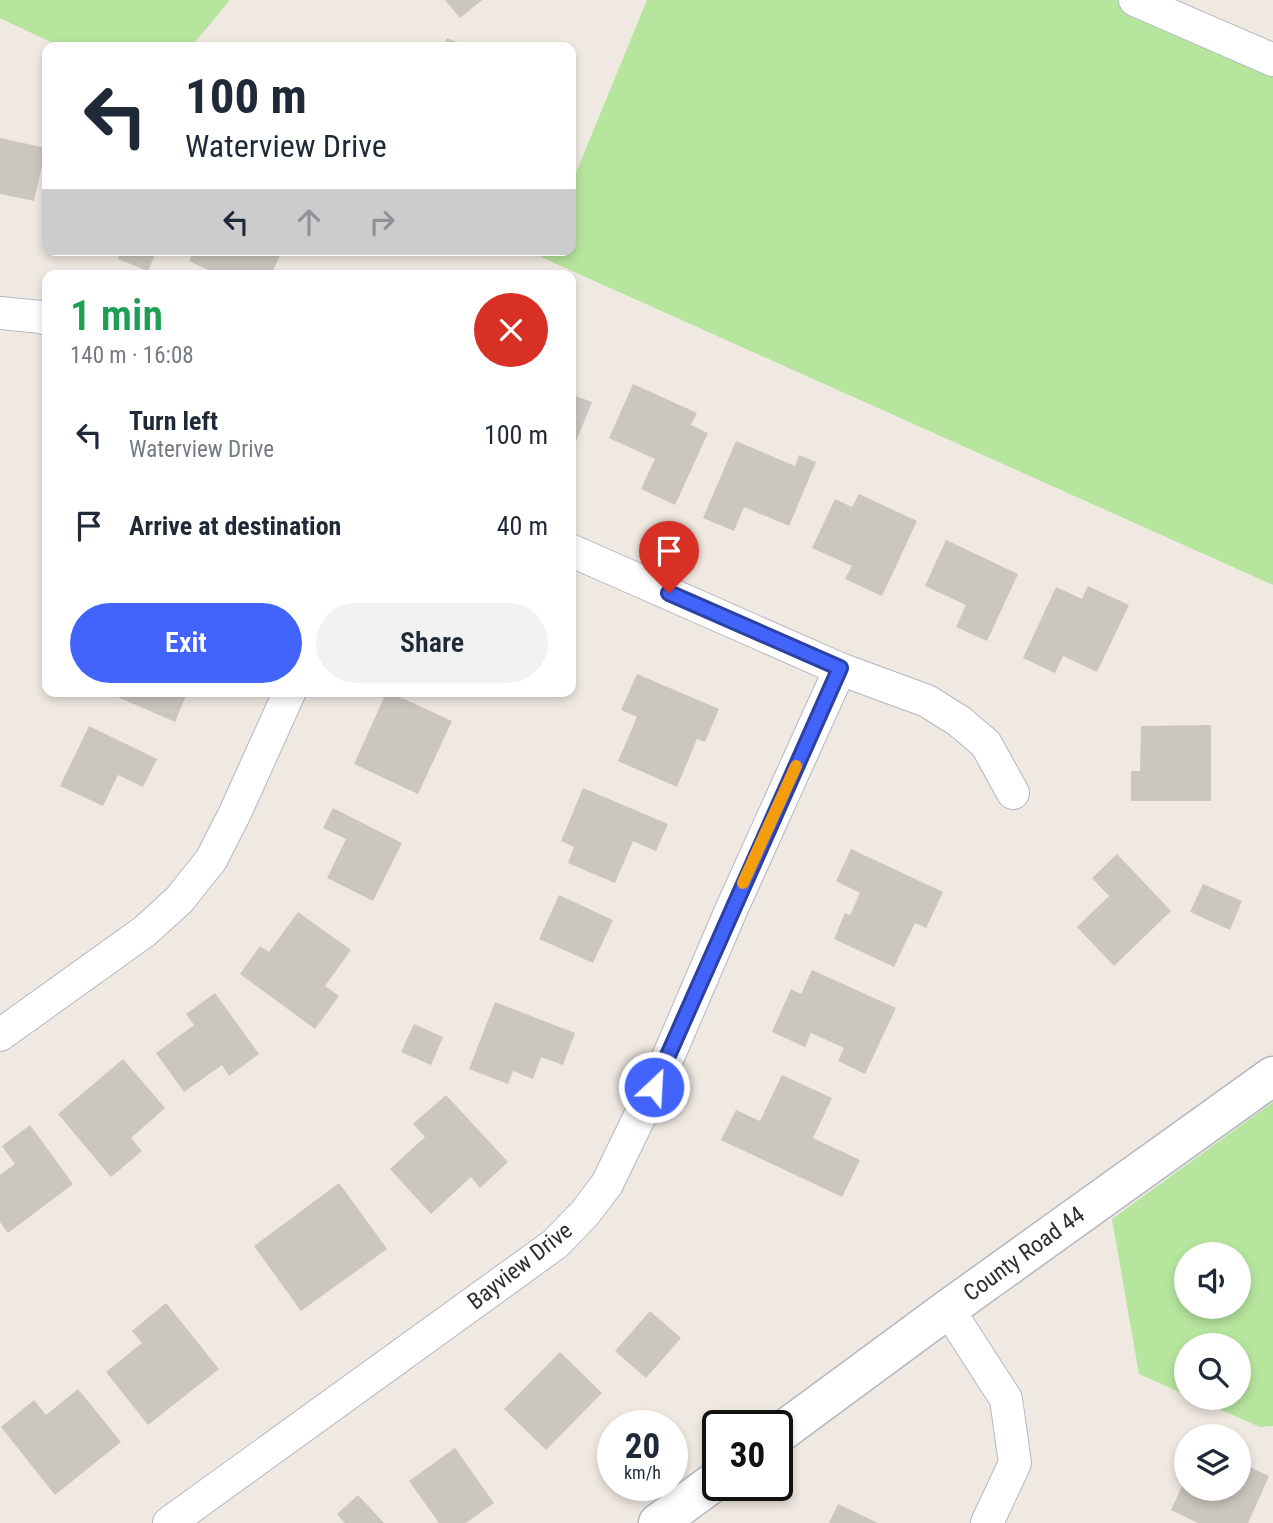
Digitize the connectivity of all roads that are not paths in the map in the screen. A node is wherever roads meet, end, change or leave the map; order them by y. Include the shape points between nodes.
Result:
1 (1135, 0) edge
2 (1273, 60) edge
3 (0, 313) edge
4 (42, 318) edge
5 (576, 553) edge
6 (840, 668) junction
7 (287, 697) edge
8 (1013, 793) dead end
9 (0, 1035) edge
10 (1273, 1076) edge
11 (948, 1309) junction
12 (793, 1423) edge
13 (702, 1491) edge
14 (169, 1523) edge
15 (658, 1523) edge
16 (987, 1523) edge

1 - 2 street
3 - 4 street
5 - 6 street
6 - 8 street via 927,701 959,720 986,744
6 - 14 street, Bayview Drive via 666,1062 607,1184 585,1213 555,1244
7 - 9 street via 211,860 179,900 145,931
10 - 11 main road, County Road 44
11 - 12 main road, County Road 44
11 - 16 street via 1006,1399 1015,1463
13 - 15 main road

